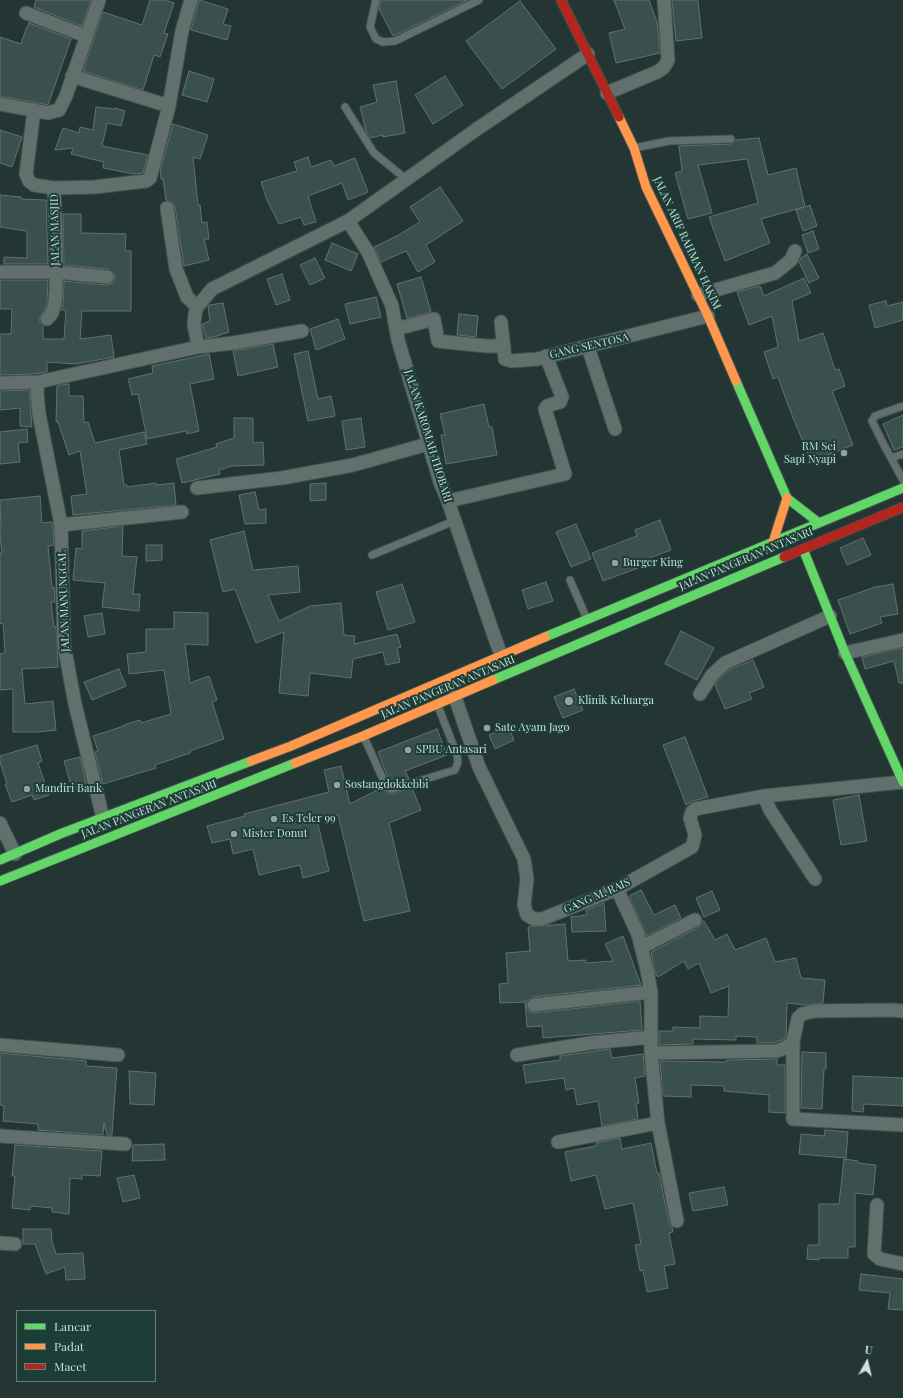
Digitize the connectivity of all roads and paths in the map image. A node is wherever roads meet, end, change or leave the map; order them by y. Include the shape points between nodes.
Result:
1 (99, 0) edge
2 (191, 0) edge
3 (376, 0) edge
4 (479, 0) edge
5 (561, 0) edge
6 (664, 0) edge
7 (26, 13) dead end
8 (86, 36) junction
9 (588, 54) junction
10 (72, 76) junction
11 (607, 93) junction
12 (0, 104) edge
13 (169, 106) junction
14 (345, 107) dead end
15 (34, 110) junction
16 (731, 138) dead end
17 (634, 148) junction
18 (406, 179) junction
19 (54, 188) junction
20 (167, 208) dead end
21 (348, 221) junction
22 (796, 251) dead end
23 (0, 272) edge
24 (56, 272) junction
25 (108, 277) dead end
26 (698, 295) junction
27 (197, 307) junction
28 (708, 316) junction
29 (47, 320) dead end
30 (501, 322) dead end
31 (396, 329) junction
32 (302, 331) dead end
33 (504, 346) junction
34 (198, 347) junction
35 (588, 347) junction
36 (546, 356) junction
37 (38, 382) junction
38 (0, 383) edge
39 (903, 406) edge
40 (616, 429) dead end
41 (428, 444) junction
42 (903, 454) edge
43 (892, 458) junction
44 (903, 480) edge
45 (197, 488) dead end
46 (903, 488) edge
47 (787, 498) junction
48 (448, 501) junction
49 (903, 507) edge
50 (182, 512) dead end
51 (454, 521) junction
52 (819, 523) junction
53 (61, 525) junction
54 (773, 542) junction
55 (803, 549) junction
56 (372, 555) dead end
57 (570, 580) dead end
58 (830, 616) junction
59 (588, 619) junction
60 (903, 640) edge
61 (845, 653) junction
62 (501, 655) junction
63 (700, 694) dead end
64 (455, 697) junction
65 (437, 704) junction
66 (363, 736) junction
67 (239, 766) junction
68 (216, 775) junction
69 (903, 782) edge
70 (246, 784) junction
71 (224, 793) junction
72 (764, 796) junction
73 (103, 818) junction
74 (0, 823) edge
75 (15, 854) junction
76 (0, 860) edge
77 (815, 879) dead end
78 (0, 881) edge
79 (617, 889) junction
80 (695, 920) dead end
81 (642, 947) junction
82 (651, 992) junction
83 (534, 1005) dead end
84 (903, 1011) edge
85 (651, 1038) junction
86 (793, 1042) junction
87 (0, 1045) edge
88 (651, 1053) junction
89 (517, 1054) dead end
90 (118, 1055) dead end
91 (658, 1123) junction
92 (903, 1125) edge
93 (0, 1136) edge
94 (558, 1142) dead end
95 (126, 1144) dead end
96 (877, 1205) dead end
97 (677, 1221) dead end
98 (0, 1242) edge
99 (15, 1244) dead end
100 (903, 1264) edge

1 - 8 street
2 - 13 street via 182,31
3 - 4 lane via 370,27 376,39 383,42 395,41
5 - 9 main road, JALAN ARIF RAHMAN HAKIM
6 - 11 street via 668,60 666,64 657,72
7 - 8 street
8 - 10 street
9 - 11 main road, JALAN ARIF RAHMAN HAKIM
9 - 18 street
10 - 13 street
10 - 15 street via 59,110 48,113
11 - 17 main road, JALAN ARIF RAHMAN HAKIM
12 - 15 street
13 - 19 street via 150,178 146,181 95,187
14 - 18 lane via 374,153
15 - 19 street via 26,174 34,185
16 - 17 lane via 669,141
17 - 26 main road, JALAN ARIF RAHMAN HAKIM via 646,187
18 - 21 street
19 - 24 street, JALAN MASJID
20 - 27 street via 176,269 188,297
21 - 27 street via 212,289
21 - 31 street, JALAN KAROMAH THOBARI via 377,269 392,306
22 - 26 street via 791,260 776,273
23 - 24 street, JALAN MASJID
24 - 25 street, JALAN MASJID
24 - 29 street, JALAN MASJID via 55,303
26 - 28 main road, JALAN ARIF RAHMAN HAKIM
27 - 34 street via 194,324
28 - 35 street, GANG SENTOSA
28 - 47 main road, JALAN ARIF RAHMAN HAKIM
30 - 33 street, GANG SENTOSA
31 - 33 street via 434,319 438,341
31 - 41 street, JALAN KAROMAH THOBARI
32 - 34 street
33 - 36 street, GANG SENTOSA via 505,359 512,361
34 - 37 street
35 - 36 street, GANG SENTOSA
35 - 40 street
36 - 48 street via 562,397 560,402 547,406 545,412 565,474
37 - 38 street
37 - 53 street, JALAN MANUNGGAL via 39,414
39 - 43 lane via 875,416 872,421
41 - 45 street via 353,465 282,478
41 - 48 street, JALAN KAROMAH THOBARI
42 - 43 lane
43 - 44 lane
46 - 52 main road, JALAN PANGERAN ANTASARI
47 - 52 main road, JALAN ARIF RAHMAN HAKIM
47 - 54 main road
48 - 51 street, JALAN KAROMAH THOBARI
49 - 55 main road, JALAN PANGERAN ANTASARI
50 - 53 street
51 - 56 lane
51 - 62 street, JALAN KAROMAH THOBARI
52 - 54 main road, JALAN PANGERAN ANTASARI
53 - 73 street, JALAN MANUNGGAL via 64,645 75,704
54 - 59 main road, JALAN PANGERAN ANTASARI
55 - 58 main road
55 - 64 main road, JALAN PANGERAN ANTASARI
57 - 59 lane
58 - 61 main road
58 - 63 street via 725,663 712,675
59 - 62 main road, JALAN PANGERAN ANTASARI
60 - 61 street
61 - 69 main road
62 - 67 main road, JALAN PANGERAN ANTASARI
64 - 65 main road, JALAN PANGERAN ANTASARI
64 - 79 street, GANG M. RAIS via 479,767 524,859 527,879 524,905 527,915 534,919 542,919
65 - 66 main road, JALAN PANGERAN ANTASARI
65 - 66 lane via 457,755 458,762 454,770 391,789 386,786
66 - 70 main road, JALAN PANGERAN ANTASARI
67 - 68 main road, JALAN PANGERAN ANTASARI
67 - 70 main road via 233,772 233,778 237,784
68 - 71 main road via 227,780 228,787
68 - 73 main road, JALAN PANGERAN ANTASARI
69 - 72 street, GANG M. RAIS
70 - 71 main road, JALAN PANGERAN ANTASARI
71 - 78 main road, JALAN PANGERAN ANTASARI
72 - 77 street via 770,810
72 - 79 street, GANG M. RAIS via 695,809 690,818 695,835 692,846
73 - 75 main road, JALAN PANGERAN ANTASARI
74 - 75 street
75 - 76 main road, JALAN PANGERAN ANTASARI
79 - 81 street
80 - 81 street
81 - 82 street
82 - 83 street
82 - 85 street
84 - 86 street via 814,1010 798,1018
85 - 88 street
85 - 89 street via 590,1043
86 - 88 street via 787,1048 777,1051
86 - 92 street via 793,1119
87 - 90 street
88 - 91 street
91 - 94 street
91 - 97 street
93 - 95 street
96 - 100 street via 874,1254 880,1259
98 - 99 street

